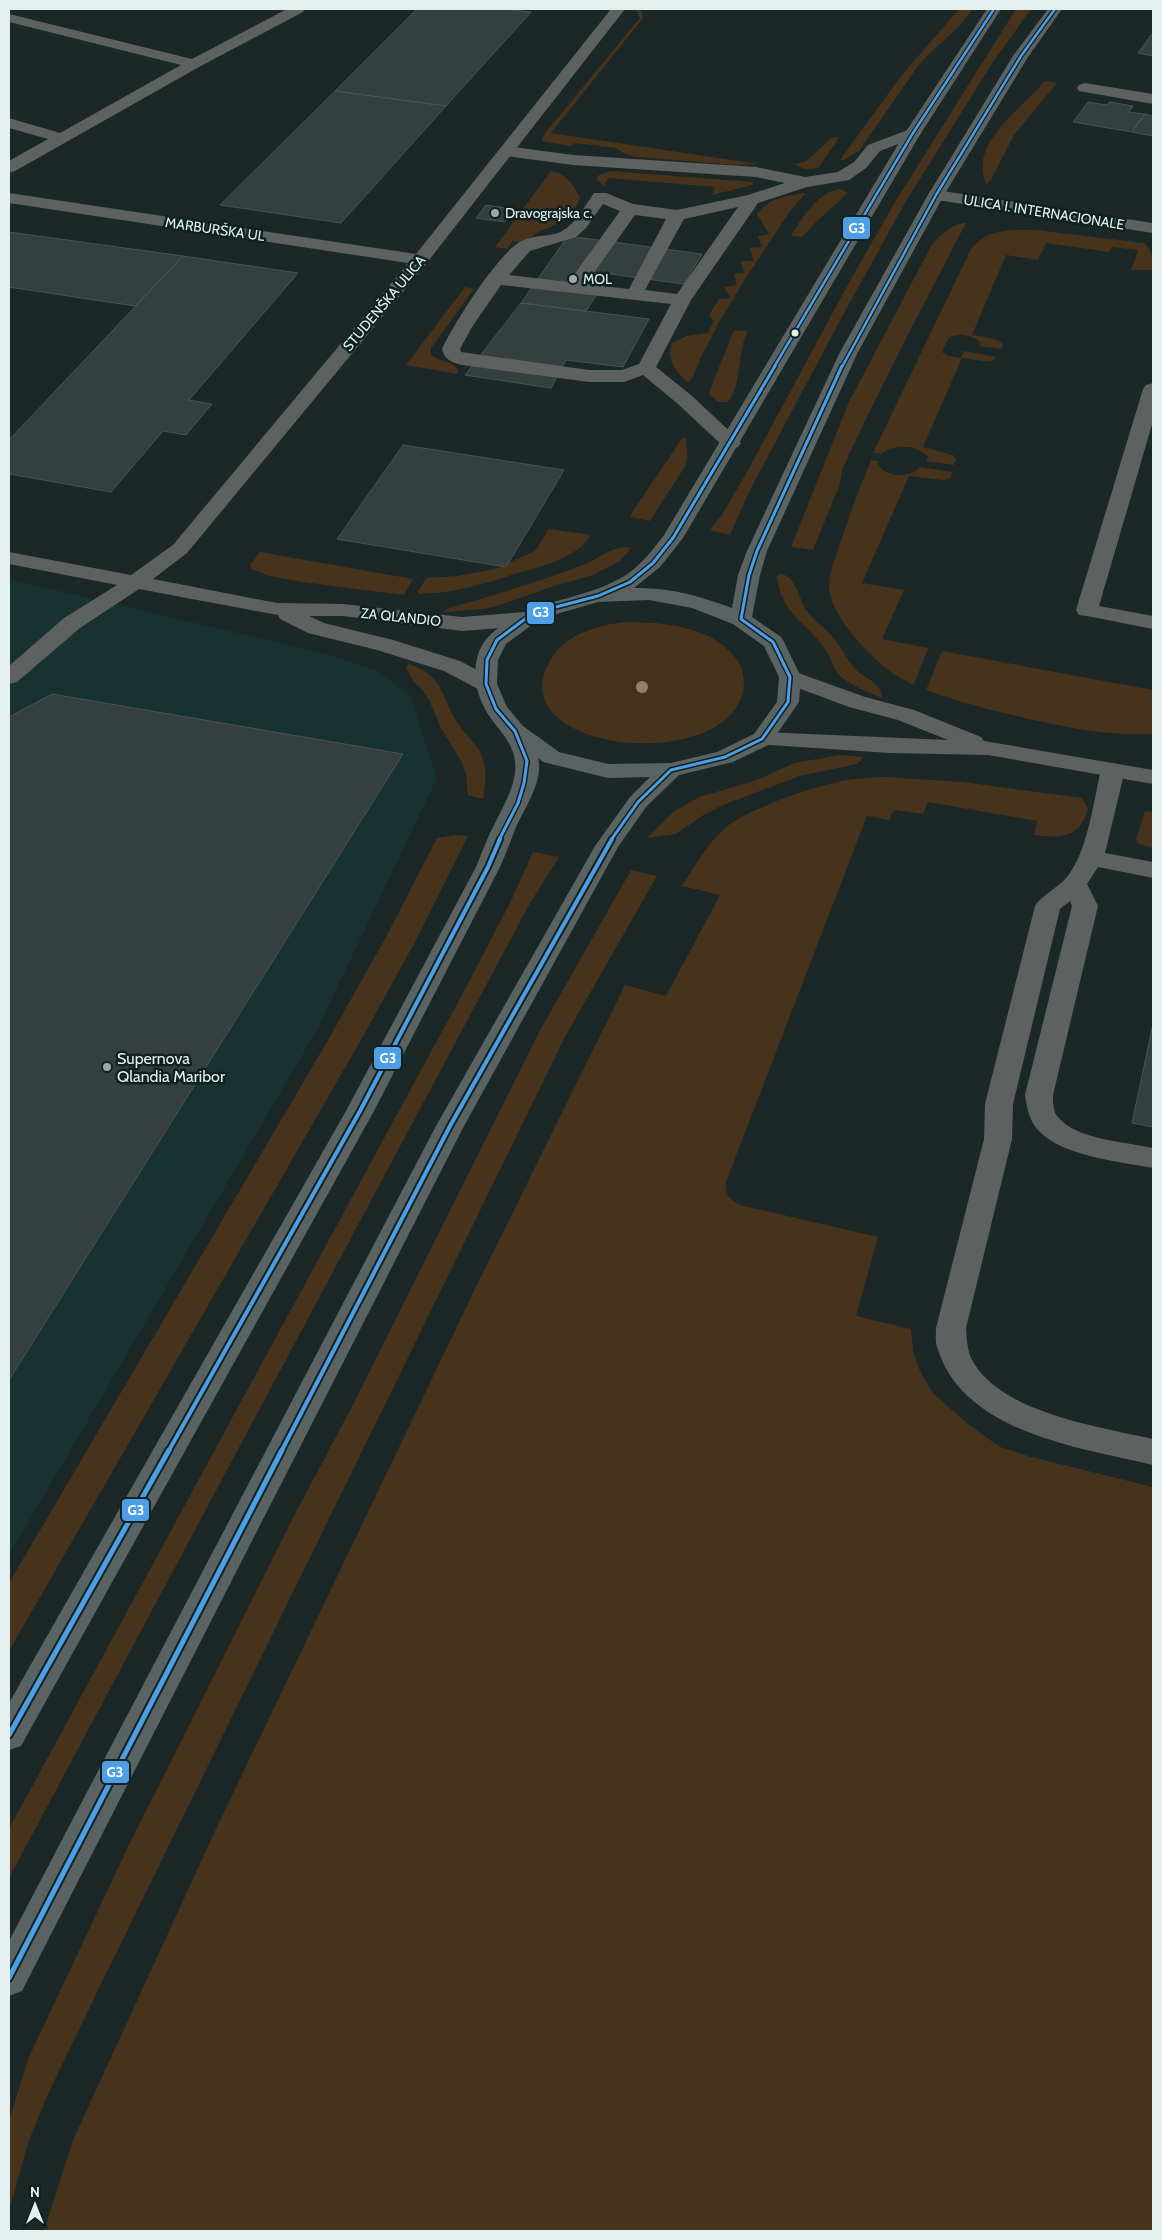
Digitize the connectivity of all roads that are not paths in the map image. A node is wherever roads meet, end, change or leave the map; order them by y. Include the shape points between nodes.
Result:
1 (298, 9) edge
2 (618, 9) edge
3 (994, 9) edge
4 (1055, 9) edge
5 (9, 18) edge
6 (194, 64) junction
7 (1085, 88) dead end
8 (1153, 99) edge
9 (9, 123) edge
10 (913, 133) junction
11 (61, 138) junction
12 (508, 151) junction
13 (572, 160) junction
14 (9, 168) edge
15 (804, 182) junction
16 (936, 195) junction
17 (600, 197) junction
18 (9, 198) edge
19 (752, 199) junction
20 (630, 209) junction
21 (677, 215) junction
22 (1153, 228) edge
23 (420, 260) junction
24 (498, 279) junction
25 (574, 288) junction
26 (634, 295) junction
27 (682, 300) junction
28 (646, 368) junction
29 (1153, 389) edge
30 (731, 444) junction
31 (9, 558) edge
32 (134, 584) junction
33 (598, 596) junction
34 (277, 610) junction
35 (524, 619) junction
36 (741, 619) junction
37 (1153, 622) edge
38 (9, 677) edge
39 (790, 677) junction
40 (486, 684) junction
41 (515, 731) junction
42 (762, 739) junction
43 (988, 748) junction
44 (671, 770) junction
45 (1113, 770) junction
46 (1153, 777) edge
47 (1092, 858) junction
48 (1153, 870) edge
49 (1075, 884) junction
50 (1153, 1158) edge
51 (1153, 1452) edge
52 (9, 1735) edge
53 (9, 1978) edge

1 - 6 street
2 - 12 street, STUDENŠKA ULICA
3 - 10 main road
4 - 16 main road via 1021,56
5 - 6 street
6 - 11 street
7 - 8 street
9 - 11 street
10 - 15 street via 874,148 860,165 843,176
10 - 30 main road
11 - 14 street
12 - 13 street
12 - 23 street, STUDENŠKA ULICA
13 - 15 street via 756,172
13 - 17 street
15 - 19 street
16 - 22 street, ULICA I. INTERNACIONALE
16 - 36 main road via 848,354 790,480 757,552
17 - 20 street
17 - 24 street via 575,230 566,236 533,242 524,247
18 - 23 street, MARBURŠKA UL
19 - 21 street
19 - 27 street
20 - 21 street
20 - 25 street
21 - 26 street
23 - 32 street, STUDENŠKA ULICA via 180,549
24 - 25 street
24 - 28 street via 454,340 453,355 462,359 589,376 624,376
25 - 26 street
26 - 27 street
27 - 28 street
28 - 30 street
29 - 37 street via 1087,610
30 - 33 main road via 673,538 653,563 630,582
31 - 32 street, ZA QLANDIO
32 - 34 street, ZA QLANDIO
32 - 38 street, STUDENŠKA ULICA via 72,623
33 - 35 main road
33 - 36 main road via 649,594 698,602
34 - 35 street, ZA QLANDIO via 343,610 462,624
34 - 40 street, ZA QLANDIO via 316,628 452,666
35 - 40 main road via 496,640 487,660
36 - 39 main road via 772,642
39 - 42 main road via 788,702
39 - 43 street via 857,702 906,715
40 - 41 main road via 496,709
41 - 44 main road via 551,757 608,771
41 - 52 main road via 527,761 524,783 488,867 360,1111
42 - 43 street
42 - 44 main road via 725,757
43 - 45 street
44 - 53 main road via 638,802 607,846 450,1126
45 - 46 street
45 - 47 street
47 - 48 street
47 - 49 street
49 - 50 street via 1085,906 1040,1095 1041,1110 1048,1124 1062,1134 1081,1142
49 - 51 street via 1048,906 998,1104 998,1139 952,1328 952,1346 960,1367 978,1388 1004,1409 1038,1424

